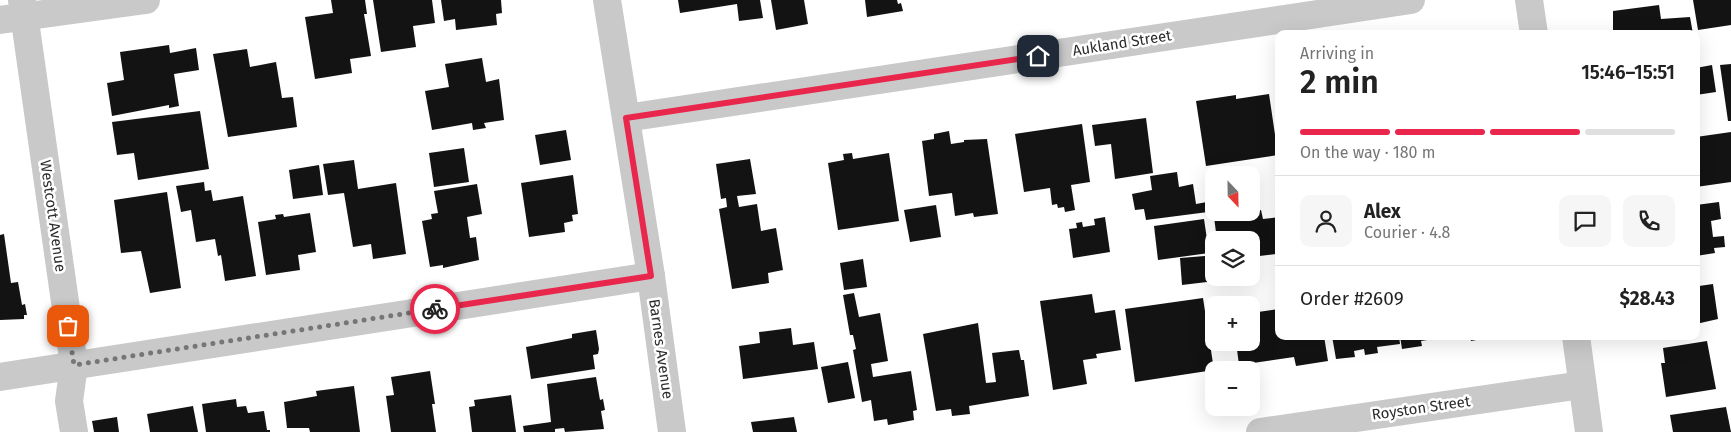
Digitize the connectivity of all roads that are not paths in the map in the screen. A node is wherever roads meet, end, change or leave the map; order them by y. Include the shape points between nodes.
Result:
1 (146, 0) edge
2 (607, 0) edge
3 (1411, 0) edge
4 (1529, 0) edge
5 (16, 13) edge
6 (1533, 30) edge
7 (626, 118) junction
8 (651, 276) junction
9 (1576, 340) edge
10 (74, 365) junction
11 (0, 377) edge
12 (1582, 385) junction
13 (74, 432) edge
14 (672, 432) edge
15 (1260, 432) edge
16 (1589, 432) edge

1 - 5 street
2 - 7 street, Barnes Avenue
3 - 7 street, Aukland Street
4 - 6 street
5 - 10 street, Westcott Avenue
7 - 8 street, Barnes Avenue
8 - 10 street
8 - 14 street, Barnes Avenue
9 - 12 street
10 - 11 street
10 - 13 street, Westcott Avenue via 69,401
12 - 15 street, Royston Street
12 - 16 street

